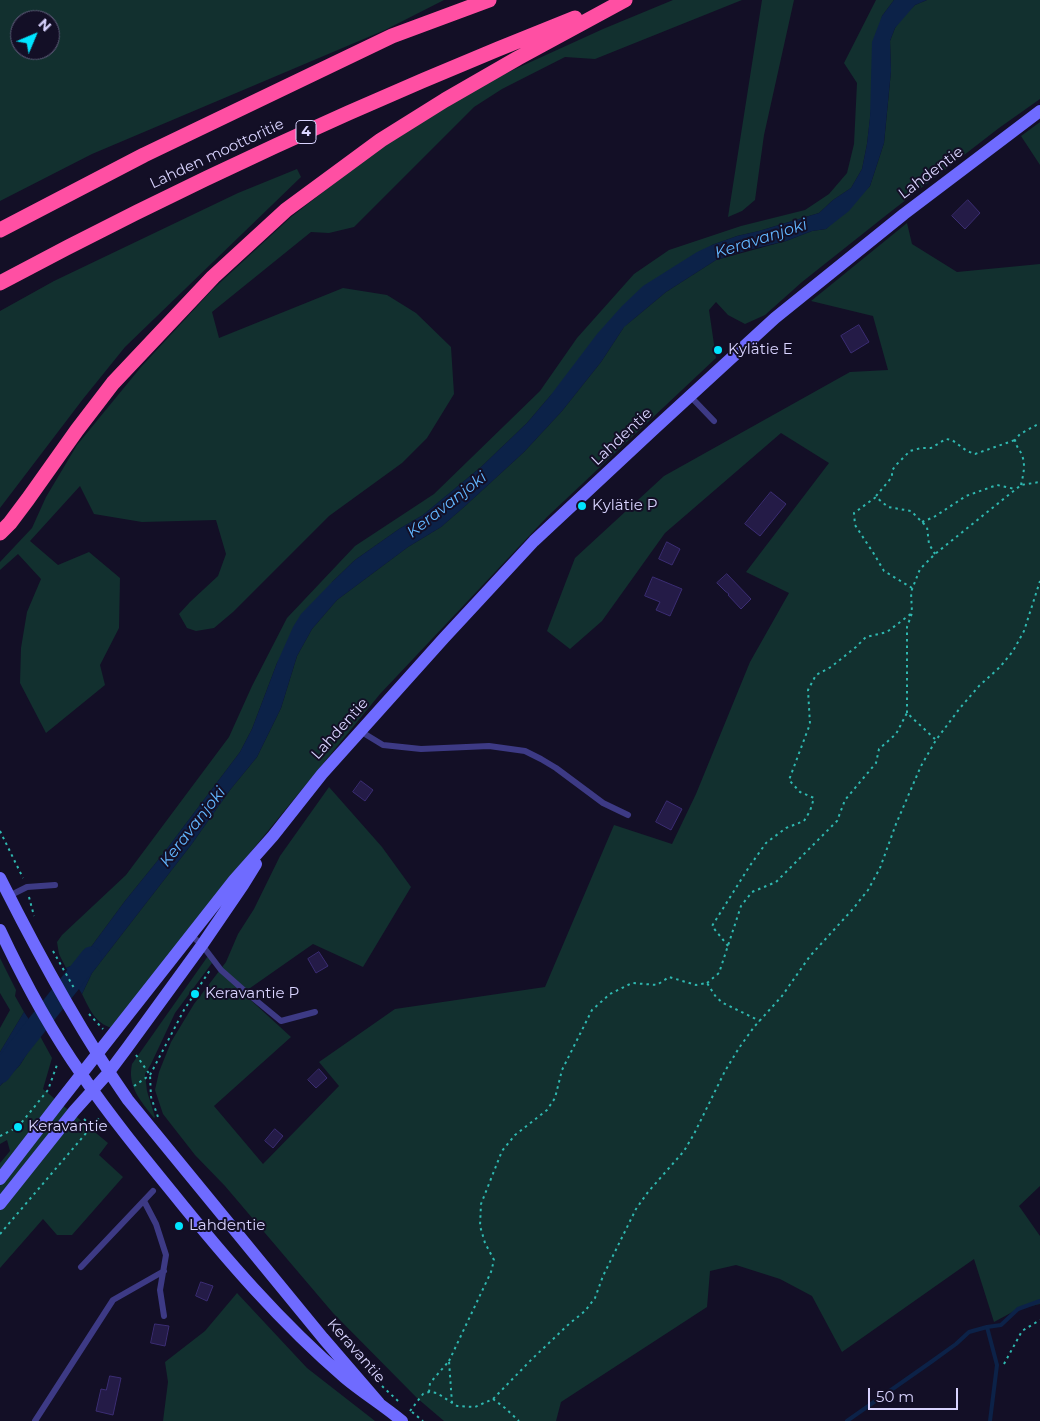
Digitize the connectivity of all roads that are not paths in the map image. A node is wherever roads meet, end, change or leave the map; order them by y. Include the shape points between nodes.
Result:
1 (488, 0) edge
2 (620, 0) edge
3 (625, 0) edge
4 (1040, 111) edge
5 (0, 230) edge
6 (0, 283) edge
7 (690, 396) junction
8 (714, 421) dead end
9 (0, 533) edge
10 (360, 731) junction
11 (628, 815) dead end
12 (273, 836) junction
13 (0, 878) edge
14 (55, 885) dead end
15 (9, 896) junction
16 (0, 930) edge
17 (191, 935) junction
18 (202, 945) junction
19 (315, 1012) dead end
20 (98, 1054) junction
21 (109, 1072) junction
22 (81, 1074) junction
23 (92, 1090) junction
24 (0, 1179) edge
25 (153, 1191) dead end
26 (144, 1201) junction
27 (0, 1204) edge
28 (81, 1267) dead end
29 (164, 1271) junction
30 (164, 1316) dead end
31 (379, 1403) junction
32 (35, 1421) edge
33 (402, 1421) edge

1 - 5 highway, Lahden moottoritie via 392,36
2 - 6 highway, Lahden moottoritie / 4 via 334,119 166,197
3 - 9 highway via 445,100 381,140 286,210 213,277 119,377
4 - 7 main road, Lahdentie via 904,214 775,318
7 - 8 lane
7 - 10 main road, Lahdentie via 534,541
10 - 11 lane via 382,745 421,749 489,746 525,751 556,768 603,803
10 - 12 main road, Lahdentie
12 - 17 main road, Lahdentie
12 - 18 main road, Lahdentie
13 - 15 main road, Keravantie
14 - 15 lane via 27,887
15 - 20 main road, Keravantie
16 - 22 main road, Keravantie via 32,993
17 - 18 lane
17 - 20 main road, Lahdentie
18 - 19 lane via 221,970 281,1021
18 - 21 main road, Lahdentie
20 - 21 main road, Keravantie
20 - 22 main road, Lahdentie
21 - 23 main road, Lahdentie
21 - 31 main road, Keravantie via 227,1222
22 - 23 main road, Keravantie
22 - 24 main road, Lahdentie
23 - 27 main road, Lahdentie
23 - 31 main road, Keravantie via 206,1235 268,1305 346,1379
25 - 26 lane
26 - 28 lane
26 - 29 lane via 166,1255
29 - 30 lane via 160,1290
29 - 32 lane via 113,1300
31 - 33 main road, Keravantie

